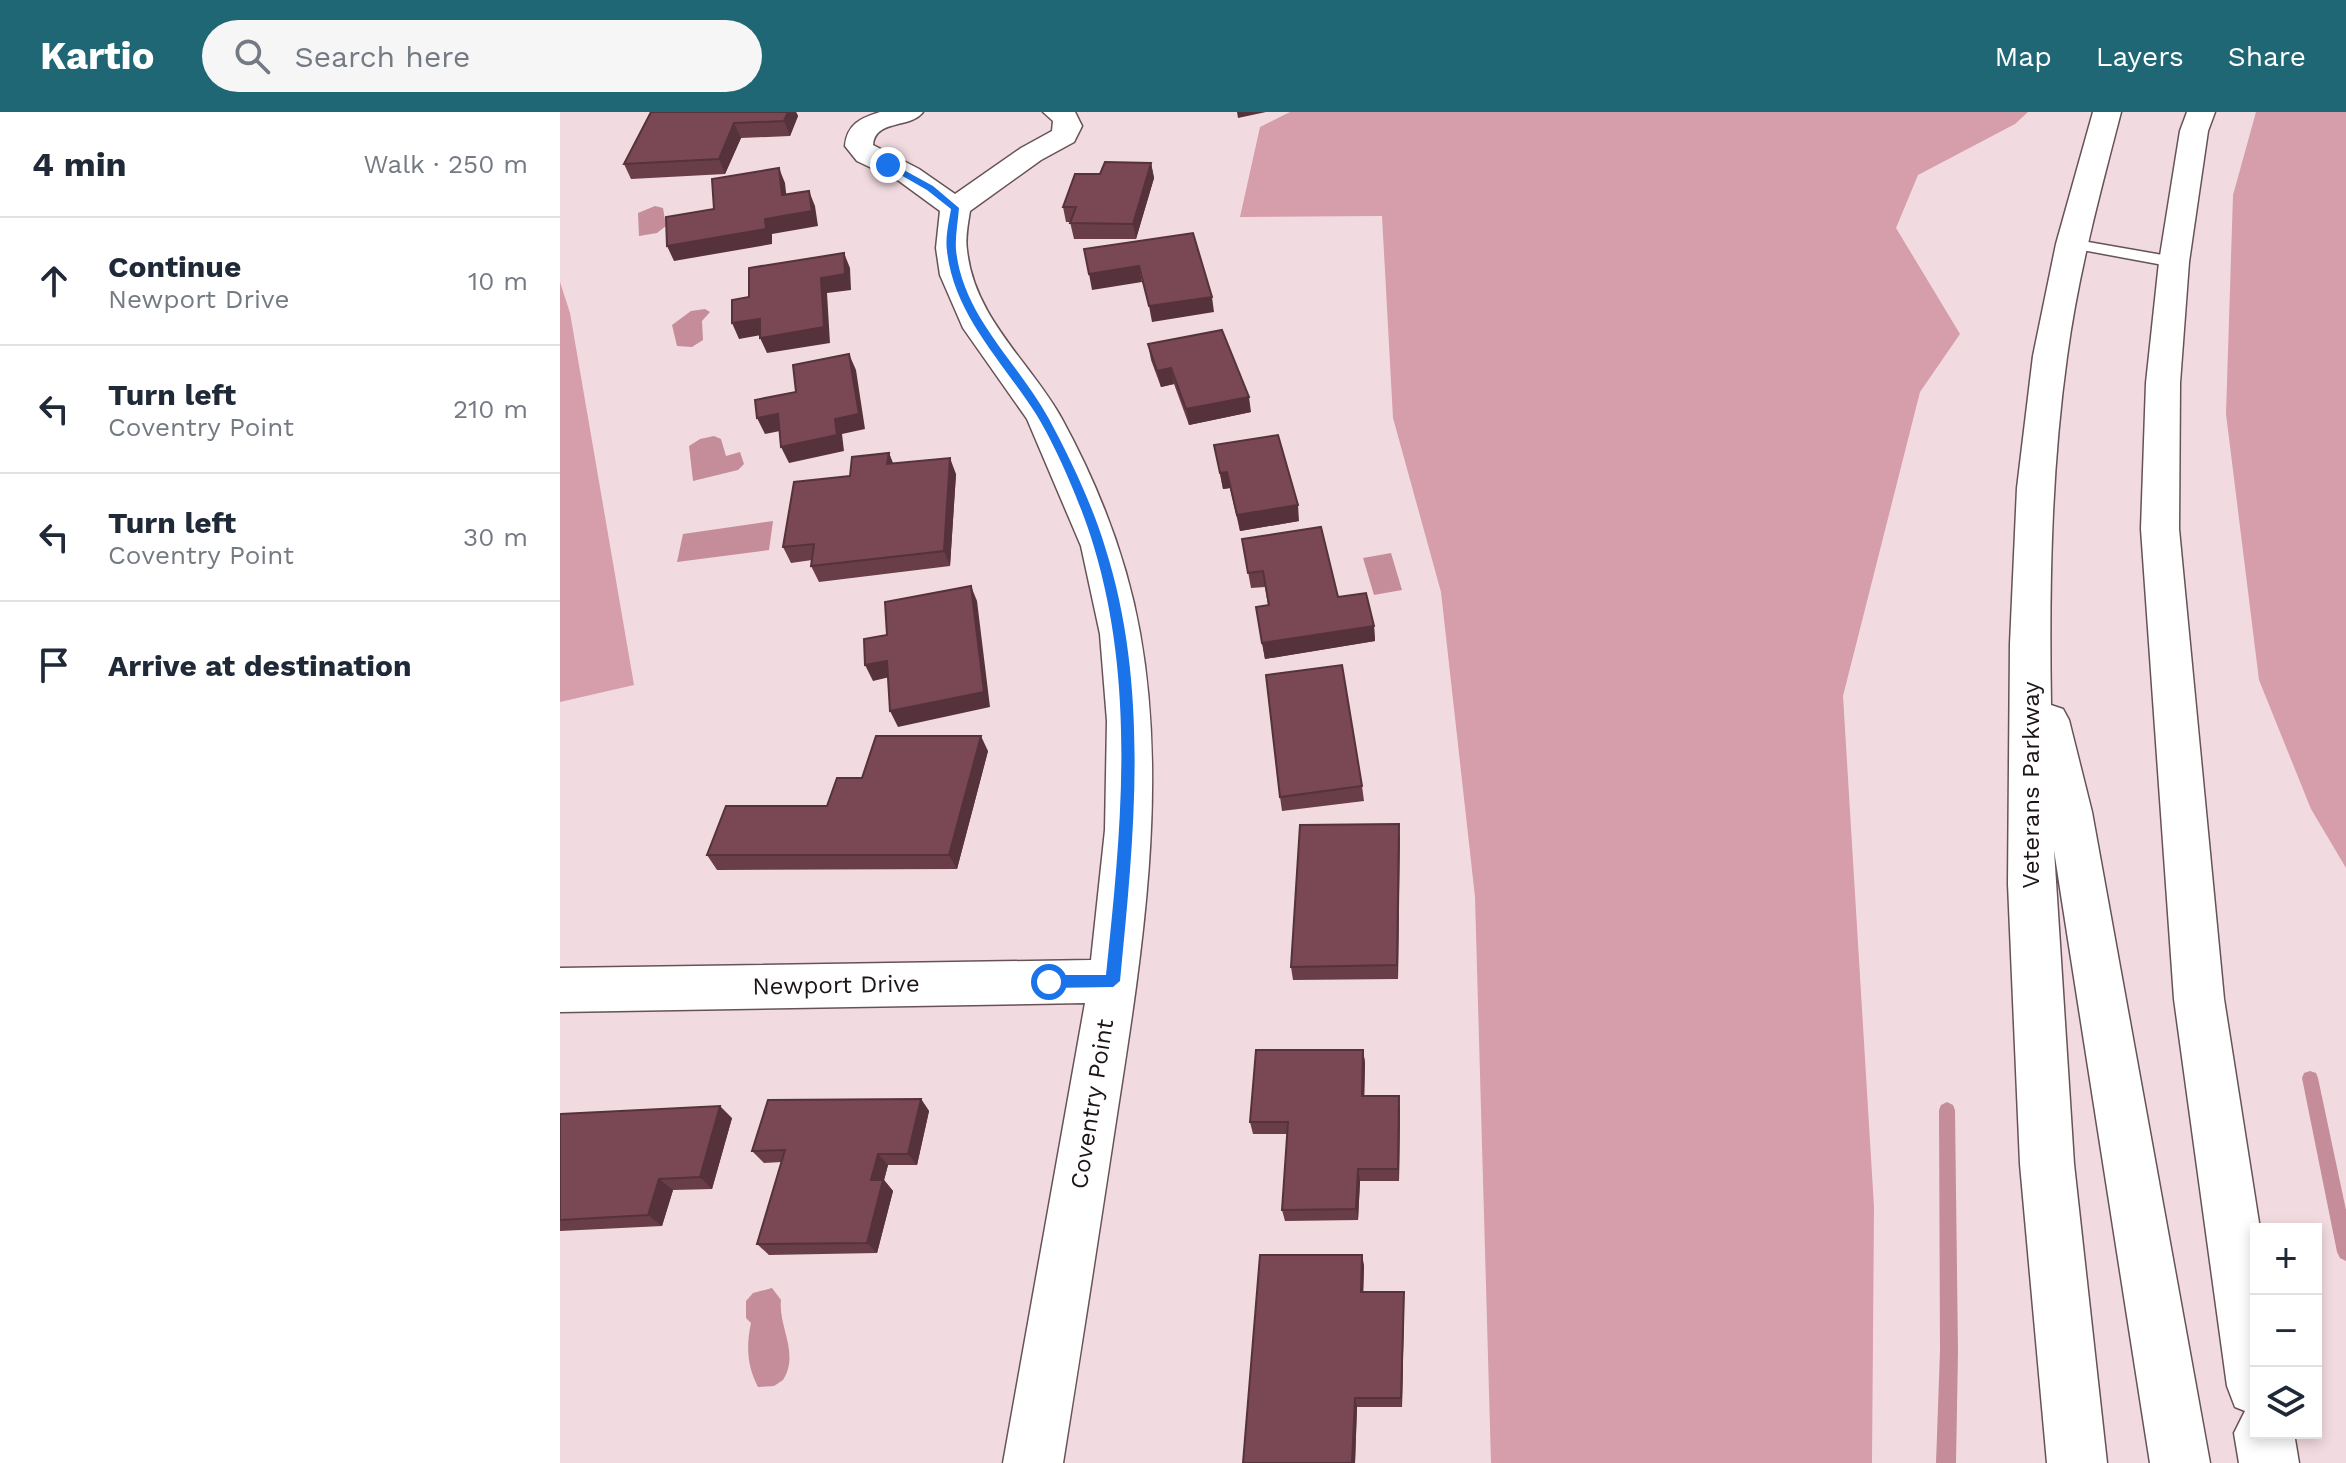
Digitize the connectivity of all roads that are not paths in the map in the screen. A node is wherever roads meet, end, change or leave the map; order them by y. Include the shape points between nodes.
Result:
1 (909, 112) edge
2 (1057, 112) edge
3 (2107, 112) edge
4 (2201, 112) edge
5 (955, 208) junction
6 (2071, 244) junction
7 (2174, 262) junction
8 (2030, 644) junction
9 (1113, 981) junction
10 (560, 990) edge
11 (2253, 1367) edge
12 (2265, 1439) edge
13 (1033, 1463) edge
14 (2077, 1463) edge
15 (2180, 1463) edge
16 (2269, 1463) edge

1 - 5 main road via 870,124 860,135 859,146
2 - 5 main road via 1068,126 1064,136
3 - 6 main road, Veterans Parkway
4 - 7 main road
5 - 9 main road, Coventry Point via 951,248 956,275 979,328 1044,419 1100,546 1120,634 1129,817
6 - 7 lane
6 - 8 main road, Veterans Parkway via 2050,356 2035,488
7 - 11 main road via 2163,383 2161,545 2199,999
8 - 14 main road, Veterans Parkway via 2035,962 2047,1164
8 - 15 main road via 2070,812
9 - 10 main road, Newport Drive
9 - 13 main road, Coventry Point
12 - 16 main road

